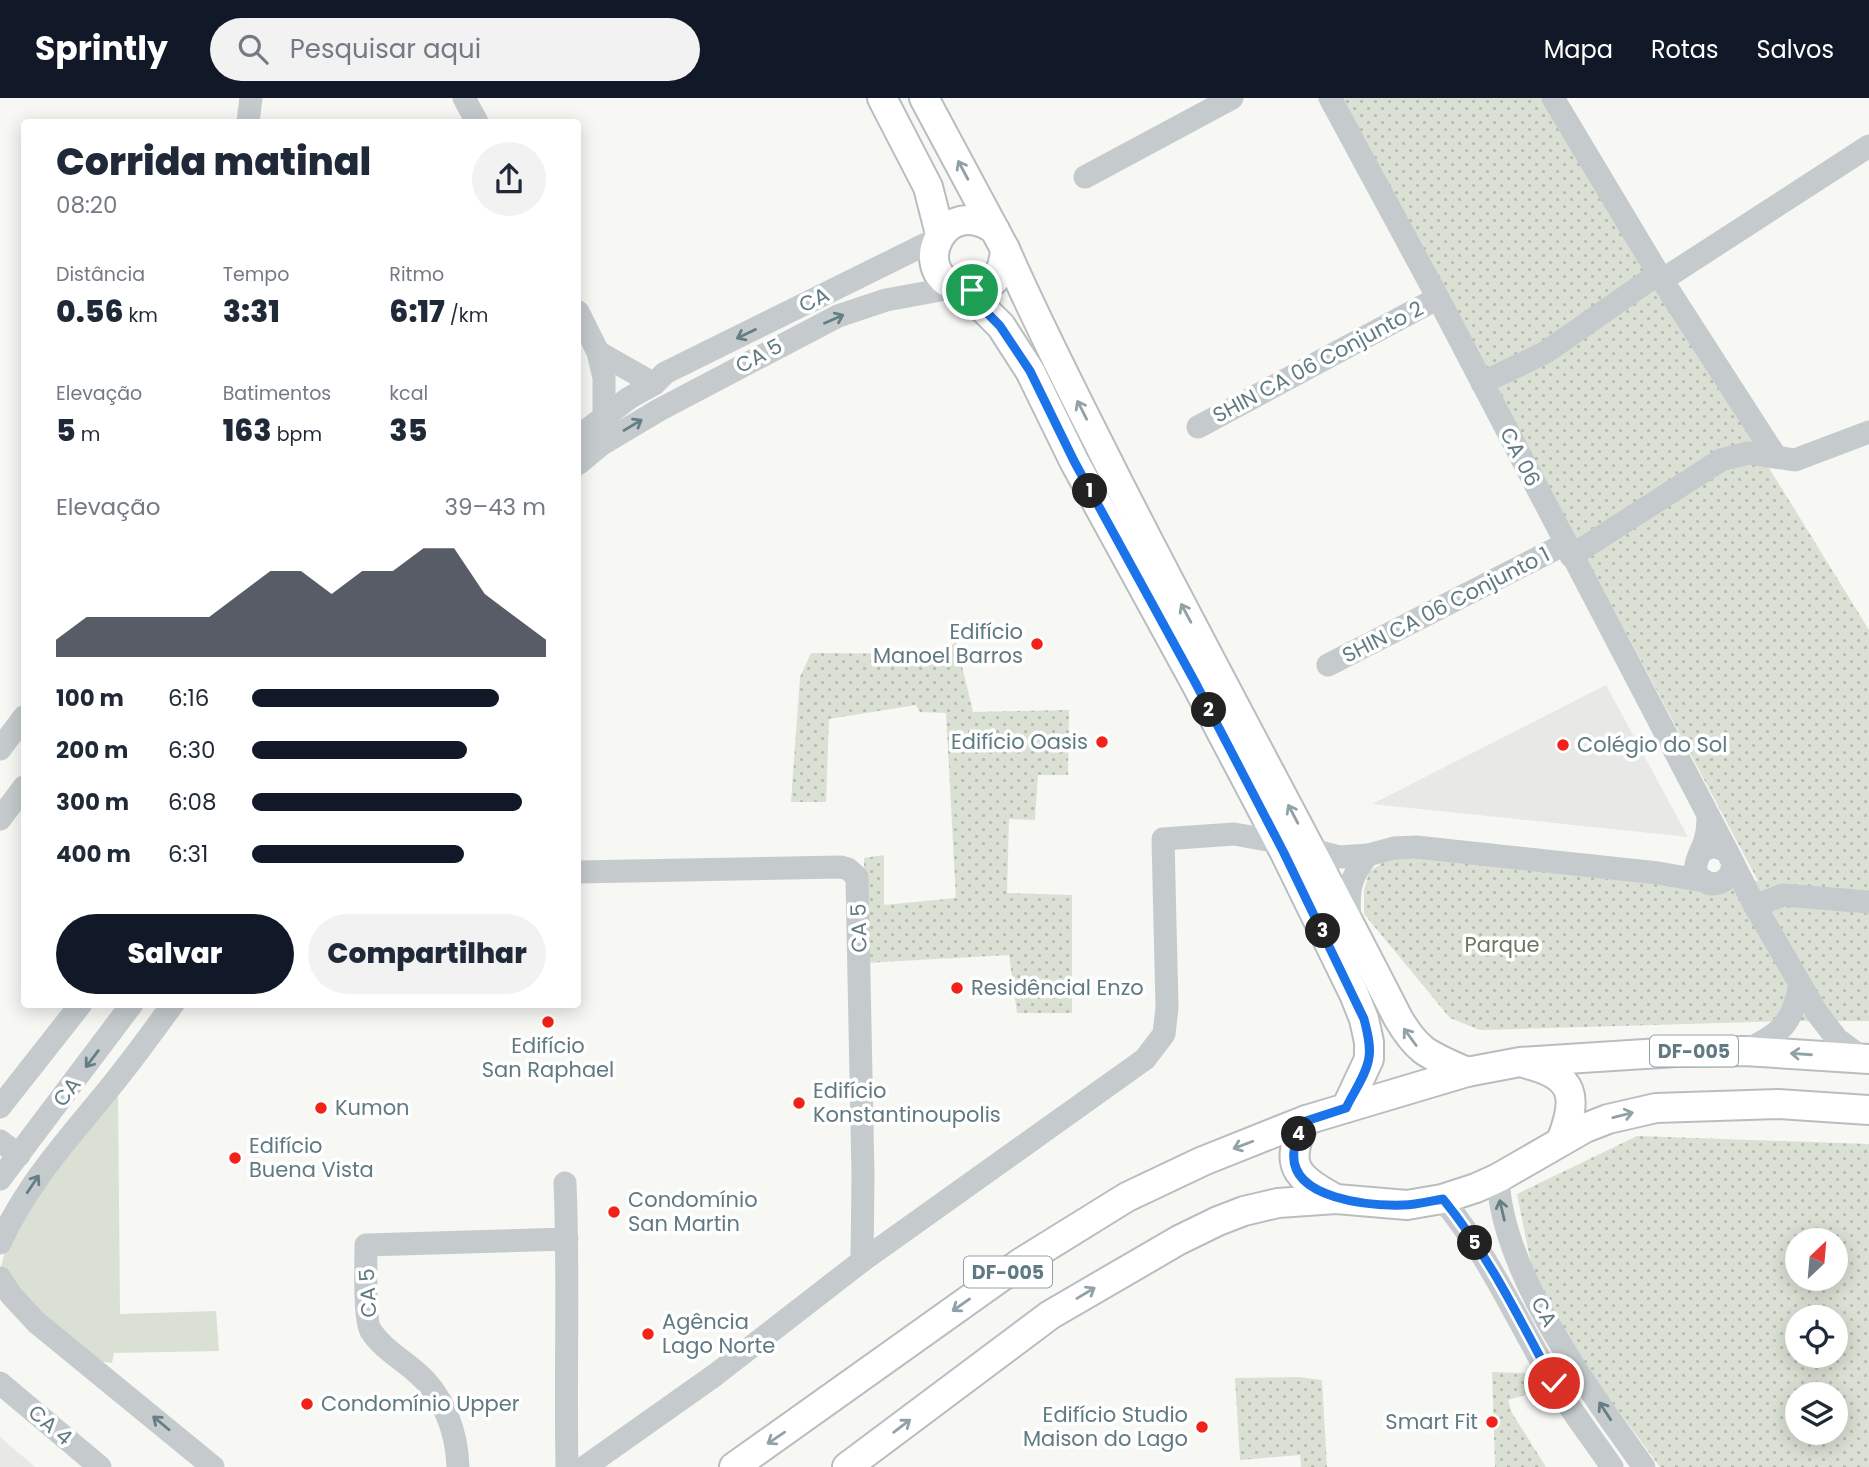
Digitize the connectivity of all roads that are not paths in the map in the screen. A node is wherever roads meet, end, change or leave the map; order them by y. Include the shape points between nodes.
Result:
1 (251, 98) edge
2 (464, 98) edge
3 (882, 98) edge
4 (924, 98) edge
5 (1231, 98) edge
6 (1330, 98) edge
7 (1553, 98) edge
8 (248, 119) edge
9 (475, 119) edge
10 (1869, 146) edge
11 (1085, 177) dead end
12 (939, 236) junction
13 (1000, 240) junction
14 (1660, 277) junction
15 (960, 288) junction
16 (1438, 298) junction
17 (581, 319) edge
18 (598, 352) junction
19 (1482, 383) junction
20 (654, 384) junction
21 (604, 415) junction
22 (1198, 427) dead end
23 (1869, 432) edge
24 (581, 434) edge
25 (1776, 457) junction
26 (581, 461) edge
27 (1568, 550) junction
28 (1328, 665) dead end
29 (21, 721) edge
30 (0, 749) edge
31 (21, 791) edge
32 (1261, 811) junction
33 (1708, 816) junction
34 (0, 819) edge
35 (1234, 834) junction
36 (1279, 842) junction
37 (1312, 850) junction
38 (1699, 854) junction
39 (1368, 855) junction
40 (1730, 857) junction
41 (581, 872) edge
42 (1658, 873) junction
43 (1704, 881) junction
44 (1869, 902) edge
45 (1755, 906) junction
46 (1350, 925) junction
47 (1800, 985) junction
48 (78, 1008) edge
49 (129, 1008) edge
50 (170, 1008) edge
51 (1745, 1051) junction
52 (1866, 1058) edge
53 (1520, 1062) junction
54 (1467, 1072) junction
55 (0, 1107) edge
56 (1346, 1108) junction
57 (1869, 1110) edge
58 (1306, 1121) junction
59 (0, 1141) edge
60 (1561, 1141) junction
61 (19, 1155) junction
62 (0, 1178) edge
63 (1498, 1178) junction
64 (565, 1183) dead end
65 (1336, 1199) junction
66 (1443, 1199) junction
67 (567, 1239) junction
68 (0, 1243) edge
69 (862, 1261) junction
70 (0, 1278) edge
71 (0, 1383) edge
72 (100, 1467) edge
73 (214, 1467) edge
74 (458, 1467) edge
75 (567, 1467) edge
76 (585, 1467) edge
77 (734, 1467) edge
78 (848, 1467) edge
79 (1612, 1467) edge
80 (1644, 1467) edge

1 - 8 street
2 - 9 street
3 - 12 main road via 928,187
13 -> 4 main road
5 - 11 street
6 - 16 street, CA 06
7 - 14 street
10 - 14 street
12 - 13 main road via 948,226 972,219 985,223
12 - 15 main road via 933,256 936,267
12 -> 20 street, CA via 665,373
13 - 15 main road via 1000,272 993,281 972,290
37 -> 13 main road via 1144,531
14 - 19 street via 1546,352
14 - 25 street
26 -> 15 street, CA 5 via 602,443 659,410 838,316 886,300
15 - 32 main road via 1000,326 1030,371
16 - 19 street, CA 06
16 - 22 street, SHIN CA 06 Conjunto 2
17 - 18 street
18 - 20 street
18 - 21 street via 604,378
19 - 27 street, CA 06
20 - 21 street, CA
21 - 24 street, CA
23 - 25 street, SHIN CA 06 Conjunto 1 via 1795,460
25 - 27 street, SHIN CA 06 Conjunto 1 via 1748,453 1721,460
27 - 28 street, SHIN CA 06 Conjunto 1
27 - 33 street, CA 06
29 - 30 street
31 - 34 street
32 - 35 street
32 - 36 main road
33 - 38 street
33 - 40 street, CA 06
35 - 36 street
35 - 69 street via 1163,839 1167,1008 1164,1034 1156,1048
36 - 56 main road via 1364,1019 1369,1059
37 - 39 street via 1339,857
37 - 46 main road
38 - 40 street via 1714,846
38 - 42 street
38 - 43 street via 1696,870
39 - 42 street via 1416,847
39 - 46 street via 1348,894
40 - 43 street via 1730,876 1725,881
40 - 45 street, CA 06
41 - 69 street, CA 5 via 832,867 848,869 857,877
42 - 43 street
44 - 45 street via 1783,895
45 - 47 street, CA 06
54 -> 46 main road via 1423,1051 1408,1036
47 - 51 street via 1796,1008 1774,1037
47 - 52 street, CA 06 via 1837,1039
48 - 55 street
49 -> 61 street, CA
68 -> 50 street via 18,1206 46,1166
52 -> 51 main road, DF-005
51 - 53 main road, DF-005
53 - 54 main road, DF-005
53 - 60 main road via 1560,1077 1568,1088 1571,1110
54 - 56 main road, DF-005
56 - 58 main road, DF-005
60 -> 57 main road, DF-005 via 1608,1119 1656,1108 1778,1104
58 - 65 main road via 1294,1164 1311,1185
58 -> 77 main road, DF-005 via 1127,1197 1022,1262
59 - 61 street
60 - 63 main road, DF-005
61 - 62 street, CA
63 - 66 main road, DF-005
80 -> 63 street, CA via 1605,1413 1519,1267 1499,1200
64 - 67 street
65 - 66 main road, DF-005 via 1407,1205
78 -> 65 main road, DF-005 via 1050,1315 1179,1240 1244,1211 1278,1203
66 - 79 street, CA via 1491,1268 1554,1383
67 - 74 street, CA 5 via 366,1245 368,1325 387,1350 423,1378 442,1405
67 - 75 street
69 - 76 street via 715,1375
73 -> 70 street via 36,1322
71 - 72 street, CA 4

